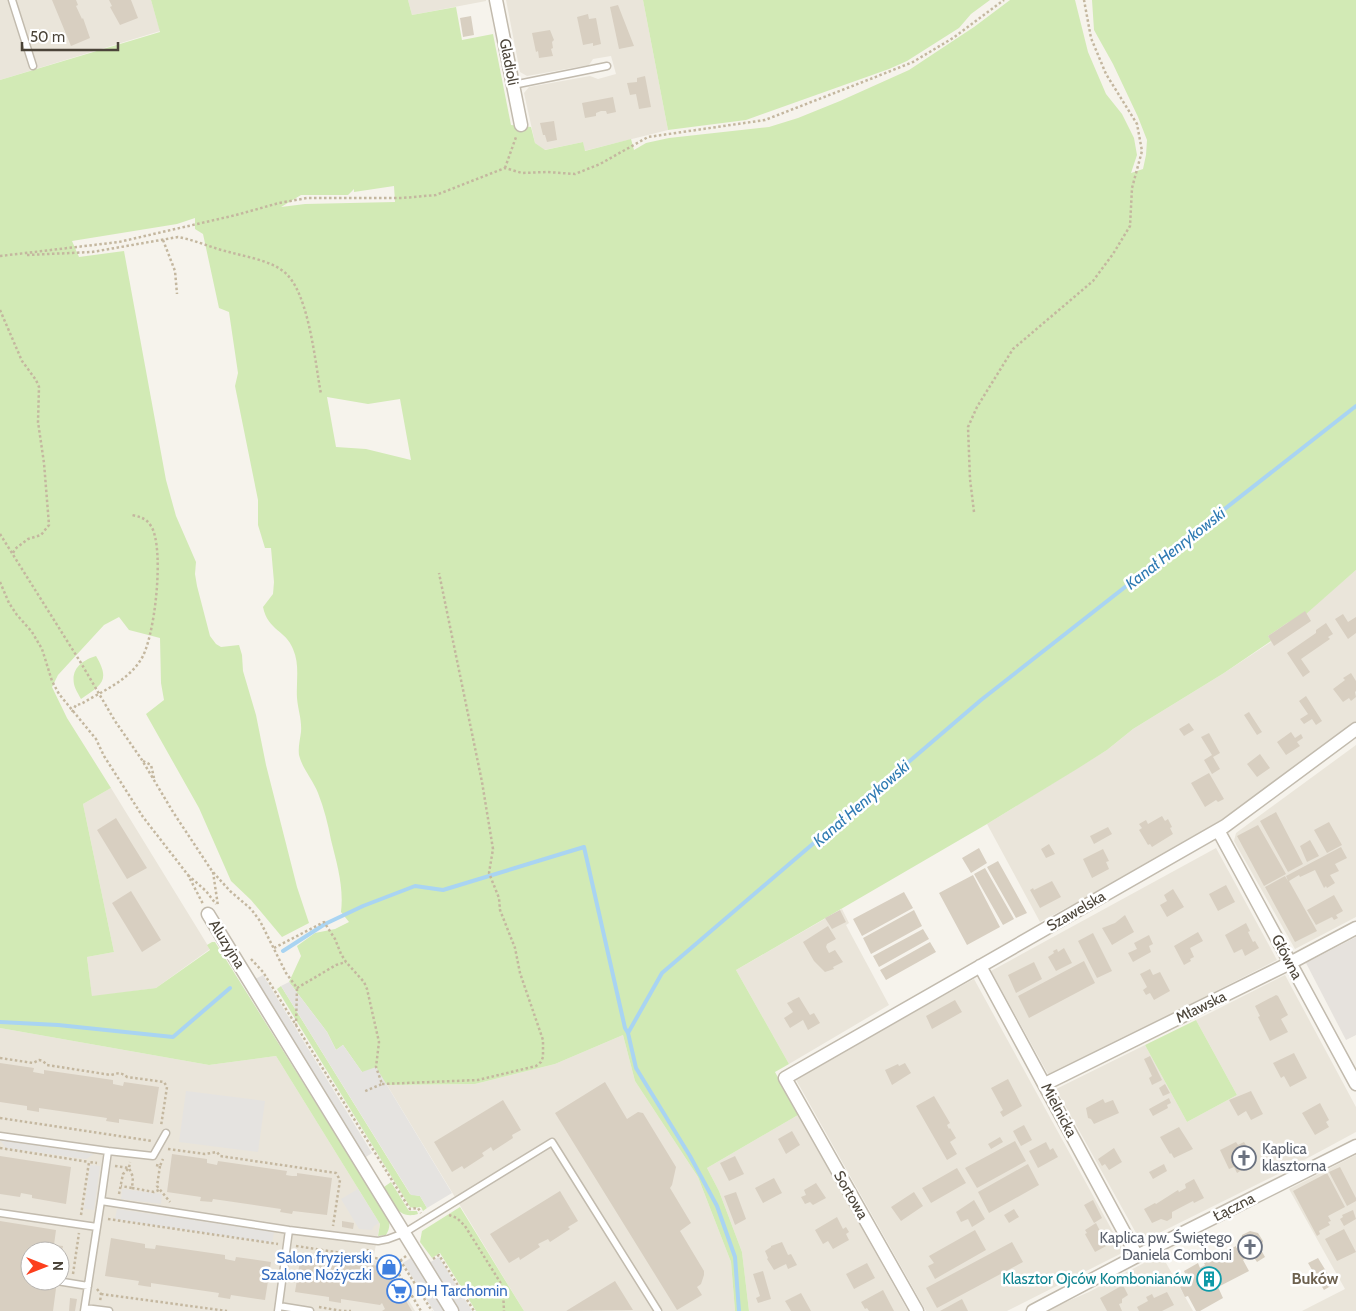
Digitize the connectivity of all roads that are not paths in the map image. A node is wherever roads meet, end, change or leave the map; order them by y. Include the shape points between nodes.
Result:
1 (12, 0) edge
2 (496, 0) edge
3 (33, 66) dead end
4 (607, 66) dead end
5 (513, 85) junction
6 (521, 125) road end
7 (1356, 729) edge
8 (1218, 830) junction
9 (216, 911) road end
10 (1356, 928) edge
11 (1290, 963) junction
12 (980, 966) junction
13 (785, 1078) joint
14 (1045, 1084) junction
15 (1356, 1084) edge
16 (166, 1133) dead end
17 (0, 1136) edge
18 (1356, 1146) edge
19 (108, 1151) junction
20 (101, 1201) junction
21 (0, 1213) edge
22 (97, 1227) junction
23 (289, 1230) junction
24 (404, 1232) junction
25 (1137, 1256) junction
26 (70, 1283) edge
27 (88, 1286) junction
28 (310, 1308) edge
29 (84, 1309) edge
30 (278, 1309) edge
31 (1036, 1310) edge
32 (110, 1311) edge
33 (452, 1311) edge
34 (658, 1311) edge
35 (917, 1311) edge

1 - 3 lane
2 - 5 street, Gladioli
4 - 5 lane
5 - 6 street, Gladioli
7 - 8 street, Szawelska
8 - 11 street, Główna
8 - 12 street, Szawelska
9 - 24 street, Aluzyjna
10 - 11 street, Mławska
11 - 14 street, Mławska
11 - 15 street, Główna
12 - 13 street, Szawelska
12 - 14 street, Mielnicka
13 - 35 street, Sortowa
14 - 25 street, Mielnicka
16 - 19 lane via 158,1142 153,1156
17 - 19 lane
18 - 25 street, Łączna
19 - 20 lane
20 - 22 lane
20 - 23 lane
21 - 22 lane
22 - 27 lane
23 - 24 lane via 378,1240
23 - 30 lane
24 - 33 street, Aluzyjna
24 - 34 lane via 552,1142
25 - 31 street, Łączna
26 - 27 lane
27 - 29 lane
28 - 30 lane
29 - 32 lane

